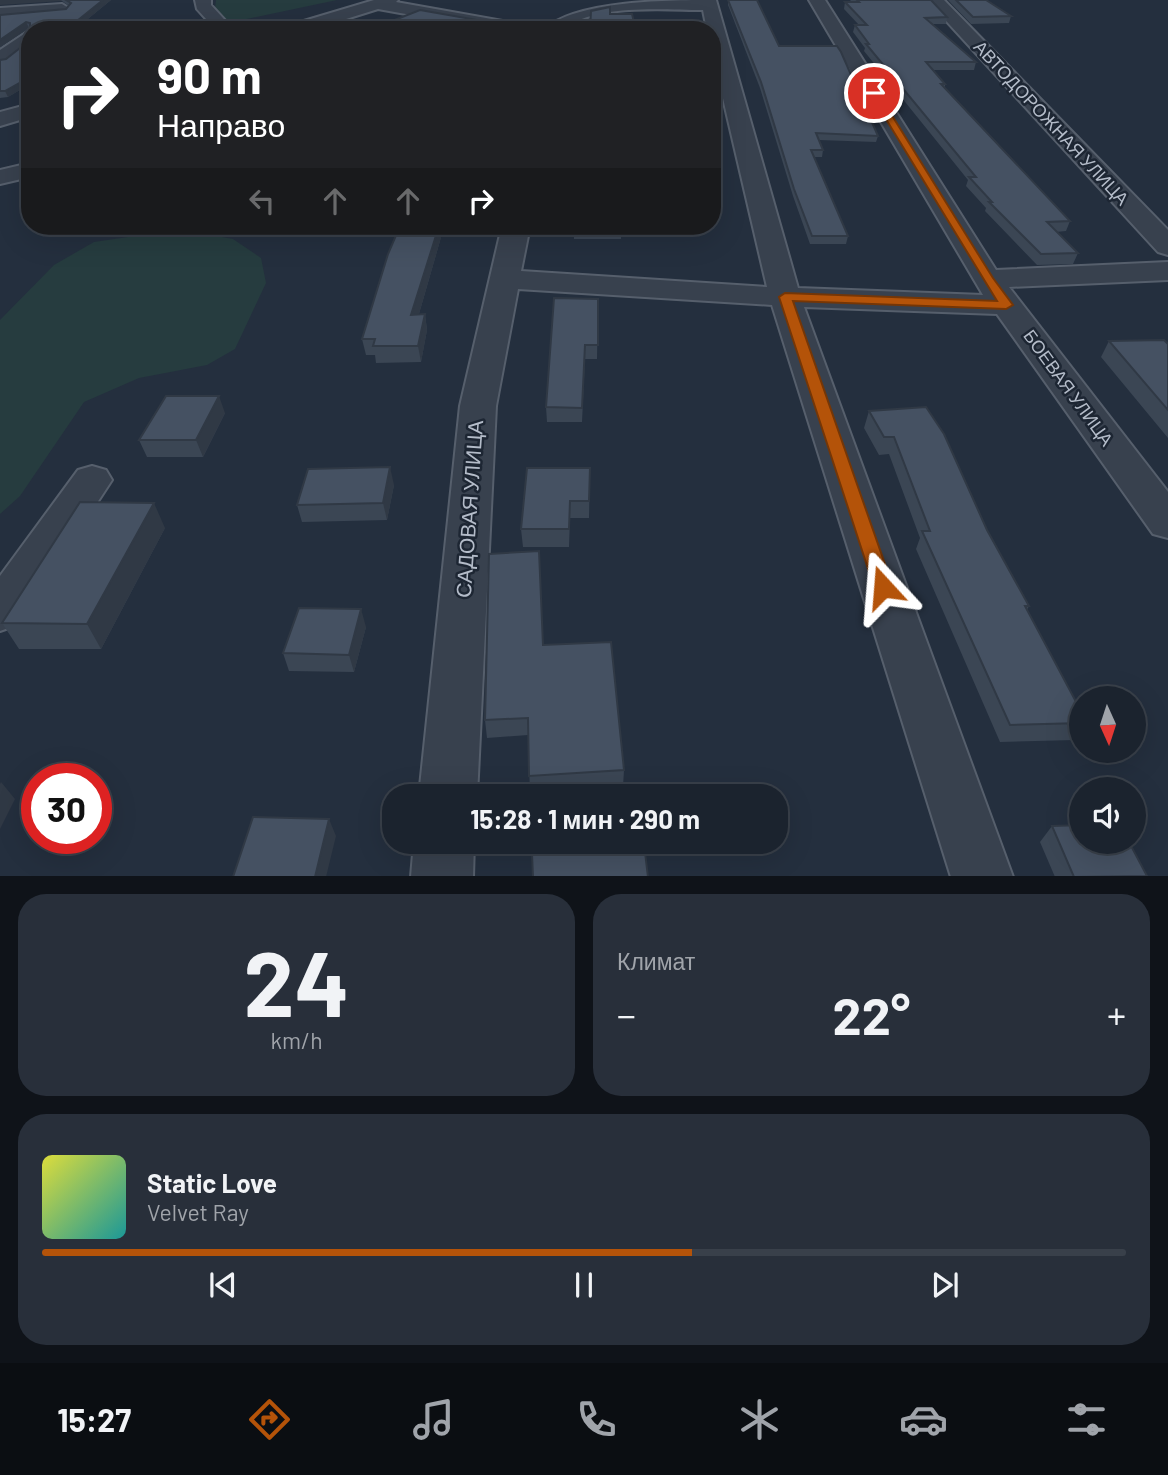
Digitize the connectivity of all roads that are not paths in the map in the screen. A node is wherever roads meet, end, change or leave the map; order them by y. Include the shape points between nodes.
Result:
1 (203, 0) edge
2 (817, 0) edge
3 (935, 0) edge
4 (384, 2) edge
5 (709, 2) edge
6 (67, 4) edge
7 (8, 12) edge
8 (0, 18) edge
9 (47, 21) edge
10 (217, 21) edge
11 (322, 21) edge
12 (480, 21) edge
13 (562, 21) edge
14 (714, 21) edge
15 (21, 42) edge
16 (721, 49) edge
17 (0, 59) edge
18 (21, 172) edge
19 (0, 177) edge
20 (514, 235) edge
21 (1168, 246) edge
22 (1168, 271) edge
23 (506, 279) junction
24 (988, 279) junction
25 (785, 297) junction
26 (1006, 305) junction
27 (92, 481) dead end
28 (1168, 523) edge
29 (0, 612) edge
30 (449, 784) edge
31 (443, 854) edge
32 (442, 876) edge
33 (982, 876) edge

1 - 10 street
2 - 24 street, БОЕВАЯ УЛИЦА
3 - 21 street, АВТОДОРОЖНАЯ УЛИЦА
4 - 11 street
4 - 12 street
5 - 13 street via 599,6
5 - 14 street
6 - 7 street
6 - 9 street
7 - 8 street
15 - 17 street
16 - 25 street
18 - 19 street
20 - 23 street, САДОВАЯ УЛИЦА
22 - 24 street
23 - 25 street
23 - 30 street, САДОВАЯ УЛИЦА via 478,405
24 - 26 street, БОЕВАЯ УЛИЦА
25 - 26 street
25 - 33 street
26 - 28 street, БОЕВАЯ УЛИЦА
27 - 29 street
31 - 32 street

